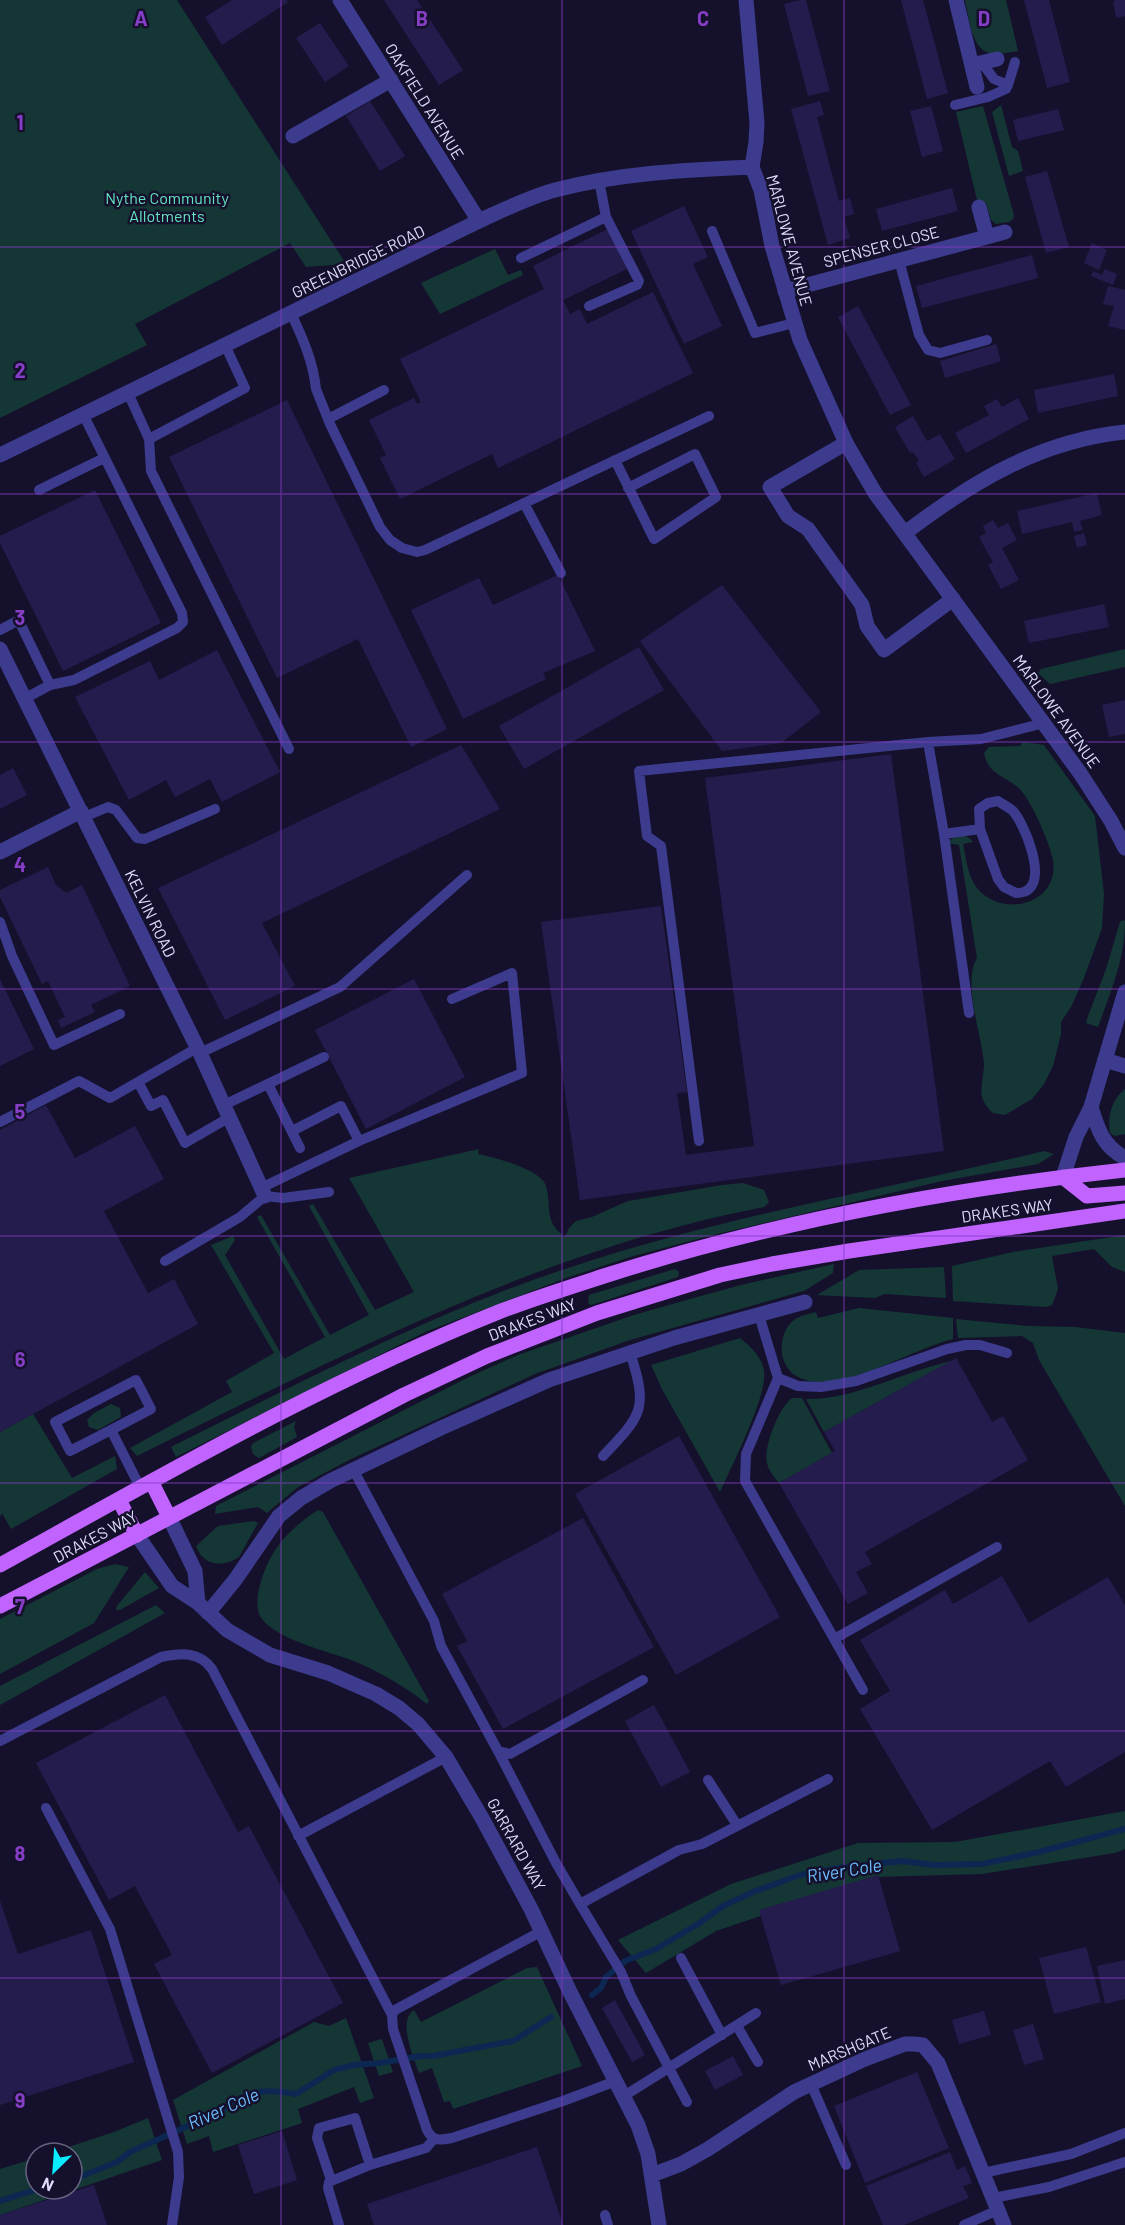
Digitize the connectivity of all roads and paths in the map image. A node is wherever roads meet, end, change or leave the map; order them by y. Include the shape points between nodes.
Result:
1 (340, 0) edge
2 (746, 0) edge
3 (956, 0) edge
4 (984, 62) junction
5 (1015, 62) dead end
6 (391, 80) junction
7 (1008, 85) junction
8 (977, 87) dead end
9 (955, 105) dead end
10 (293, 136) dead end
11 (752, 167) junction
12 (599, 180) junction
13 (979, 207) dead end
14 (606, 217) junction
15 (479, 221) junction
16 (712, 231) dead end
17 (1005, 232) dead end
18 (987, 237) junction
19 (521, 258) dead end
20 (899, 260) junction
21 (785, 291) junction
22 (589, 306) dead end
23 (291, 313) junction
24 (794, 323) junction
25 (987, 340) dead end
26 (225, 345) junction
27 (384, 390) dead end
28 (128, 393) junction
29 (83, 414) junction
30 (709, 416) dead end
31 (328, 419) junction
32 (1125, 432) edge
33 (149, 439) junction
34 (846, 443) junction
35 (0, 455) edge
36 (104, 458) junction
37 (615, 460) junction
38 (628, 488) junction
39 (39, 490) dead end
40 (524, 503) junction
41 (905, 533) junction
42 (561, 573) dead end
43 (953, 599) junction
44 (0, 630) edge
45 (0, 651) edge
46 (50, 685) junction
47 (24, 699) junction
48 (1044, 723) junction
49 (928, 742) junction
50 (289, 749) dead end
51 (215, 809) dead end
52 (83, 814) junction
53 (980, 829) junction
54 (944, 834) junction
55 (1125, 848) edge
56 (0, 852) edge
57 (467, 875) dead end
58 (0, 922) edge
59 (1125, 992) edge
60 (452, 999) dead end
61 (120, 1014) dead end
62 (969, 1014) dead end
63 (198, 1050) junction
64 (324, 1057) dead end
65 (1105, 1060) junction
66 (1125, 1066) edge
67 (138, 1082) junction
68 (268, 1083) junction
69 (1091, 1107) junction
70 (227, 1111) junction
71 (0, 1122) edge
72 (292, 1131) junction
73 (358, 1141) junction
74 (699, 1142) dead end
75 (300, 1148) dead end
76 (1125, 1158) edge
77 (1125, 1170) edge
78 (1063, 1177) junction
79 (264, 1191) junction
80 (329, 1192) dead end
81 (1125, 1193) edge
82 (1125, 1211) edge
83 (165, 1261) dead end
84 (805, 1302) dead end
85 (759, 1315) junction
86 (630, 1352) junction
87 (1006, 1353) dead end
88 (778, 1378) junction
89 (111, 1430) junction
90 (603, 1456) dead end
91 (353, 1469) junction
92 (146, 1486) junction
93 (119, 1500) junction
94 (169, 1517) junction
95 (136, 1534) junction
96 (997, 1547) dead end
97 (0, 1565) edge
98 (0, 1606) edge
99 (203, 1608) junction
100 (834, 1639) junction
101 (643, 1680) dead end
102 (863, 1690) dead end
103 (0, 1741) edge
104 (498, 1751) junction
105 (446, 1757) junction
106 (828, 1779) dead end
107 (708, 1780) dead end
108 (46, 1808) dead end
109 (737, 1825) junction
110 (298, 1836) junction
111 (580, 1904) junction
112 (542, 1931) junction
113 (681, 1958) dead end
114 (756, 2013) dead end
115 (392, 2015) junction
116 (737, 2026) junction
117 (722, 2035) junction
118 (758, 2062) dead end
119 (669, 2068) junction
120 (616, 2081) junction
121 (811, 2084) junction
122 (624, 2096) junction
123 (687, 2102) dead end
124 (1125, 2133) edge
125 (434, 2139) junction
126 (1125, 2162) edge
127 (370, 2165) junction
128 (846, 2166) dead end
129 (983, 2173) junction
130 (652, 2175) junction
131 (331, 2180) junction
132 (999, 2211) edge
133 (172, 2225) edge
134 (339, 2225) edge
135 (659, 2225) edge
136 (964, 2225) edge

1 - 6 street, OAKFIELD AVENUE
2 - 11 street, MARLOWE AVENUE via 757,123
3 - 4 street
4 - 7 lane via 994,79
4 - 8 street
5 - 7 lane
6 - 10 street
6 - 15 street, OAKFIELD AVENUE
7 - 9 lane via 1001,93
11 - 12 street, GREENBRIDGE ROAD via 678,170
11 - 21 street, MARLOWE AVENUE
12 - 14 lane
12 - 15 street, GREENBRIDGE ROAD via 555,190
13 - 18 street
14 - 19 lane
14 - 22 lane via 639,283
15 - 23 street, GREENBRIDGE ROAD
16 - 24 lane via 755,333
17 - 18 street, SPENSER CLOSE
18 - 20 street, SPENSER CLOSE
20 - 21 street, SPENSER CLOSE
20 - 25 lane via 919,335 928,350 940,353
21 - 24 street, MARLOWE AVENUE
23 - 26 street, GREENBRIDGE ROAD
23 - 31 lane via 309,352 316,389
24 - 34 street, MARLOWE AVENUE
26 - 28 street, GREENBRIDGE ROAD
26 - 33 lane via 245,388
27 - 31 lane
28 - 29 street, GREENBRIDGE ROAD
28 - 33 lane
29 - 35 street, GREENBRIDGE ROAD
29 - 36 lane
30 - 37 lane
31 - 40 lane via 381,527 402,548 425,550
32 - 41 street via 1072,442 1009,466 965,489
33 - 50 lane via 151,471
34 - 41 street, MARLOWE AVENUE via 869,484
34 - 43 street via 770,487 788,516 808,529 856,596 864,608 867,626 884,650
36 - 39 lane
36 - 46 lane via 182,613 183,622 74,680
37 - 38 lane
37 - 40 lane
38 - 38 lane via 654,539 716,496 695,454
40 - 42 lane
41 - 43 street, MARLOWE AVENUE
43 - 48 street, MARLOWE AVENUE
44 - 46 lane via 20,623
45 - 47 street, KELVIN ROAD
46 - 47 lane
47 - 52 street, KELVIN ROAD
48 - 49 lane via 981,739
48 - 55 street, MARLOWE AVENUE via 1080,773
49 - 54 lane
49 - 74 lane via 639,771 646,837 661,846
51 - 52 lane via 145,839 136,838 116,810 108,807
52 - 56 street
52 - 63 street, KELVIN ROAD
53 - 53 lane via 1004,887 1016,894 1027,891 1033,884 1035,870 1032,848 1012,810 998,801 988,803 979,809
53 - 54 lane
54 - 62 lane
57 - 63 lane via 340,987
58 - 61 lane via 54,1045
59 - 65 street
60 - 73 lane via 512,973 522,1073
63 - 67 lane
63 - 70 street, KELVIN ROAD
64 - 68 lane
65 - 66 street
65 - 69 street
67 - 70 lane via 151,1106 163,1100 185,1143
67 - 71 lane via 110,1098 79,1081
68 - 70 lane
68 - 72 lane
69 - 76 street via 1101,1137
69 - 78 street
70 - 79 street, KELVIN ROAD
72 - 73 lane via 340,1106
72 - 75 lane
73 - 79 lane
77 - 78 main road, DRAKES WAY
78 - 81 main road via 1087,1196
78 - 92 main road, DRAKES WAY via 853,1212 760,1232 680,1252 554,1293 504,1310 381,1364
79 - 80 lane via 283,1198
79 - 83 lane via 240,1217
82 - 94 main road, DRAKES WAY via 772,1264 666,1291 540,1334 452,1372
84 - 85 street
85 - 86 street
85 - 88 lane
86 - 90 lane via 641,1402 631,1426
86 - 91 street via 549,1380
87 - 88 lane via 981,1345 947,1348 855,1381 821,1387 798,1386
88 - 100 lane via 746,1454 745,1481
89 - 89 lane via 151,1409 136,1380 55,1422 70,1451
89 - 92 lane
91 - 99 street via 301,1498 279,1516 235,1580
91 - 104 lane
92 - 93 main road, DRAKES WAY
92 - 94 main road
93 - 95 main road
93 - 97 main road, DRAKES WAY
94 - 95 main road, DRAKES WAY
94 - 99 street via 195,1570
95 - 98 main road, DRAKES WAY
95 - 99 street, GARRARD WAY via 172,1586
96 - 100 lane
99 - 105 street, GARRARD WAY via 227,1630 261,1651 336,1676 399,1708
100 - 102 lane
101 - 104 lane via 510,1754
103 - 110 lane via 161,1657 190,1654 212,1669
104 - 111 lane
105 - 110 lane
105 - 112 street, GARRARD WAY
106 - 109 lane
107 - 109 lane
108 - 133 lane via 110,1929 178,2152 179,2177
109 - 111 lane via 702,1844 679,1850
110 - 115 lane
111 - 119 lane via 621,1972
112 - 115 lane via 413,1999
112 - 120 street, GARRARD WAY
113 - 117 lane
114 - 116 lane
115 - 125 lane via 407,2072 427,2130
116 - 117 lane
116 - 118 lane
117 - 119 lane
119 - 122 lane
119 - 123 lane
120 - 122 street, GARRARD WAY
120 - 125 lane via 453,2138
121 - 128 lane
121 - 129 street, MARSHGATE via 904,2044 923,2045 938,2063
121 - 130 street, MARSHGATE via 708,2150
122 - 130 street, GARRARD WAY via 644,2139
124 - 129 lane via 1071,2154
125 - 127 lane via 426,2148
126 - 132 lane via 1049,2187
127 - 131 lane
127 - 131 lane via 355,2118 319,2128 317,2138
129 - 132 street, MARSHGATE
130 - 135 street, GARRARD WAY
131 - 134 lane via 328,2188
132 - 136 lane

